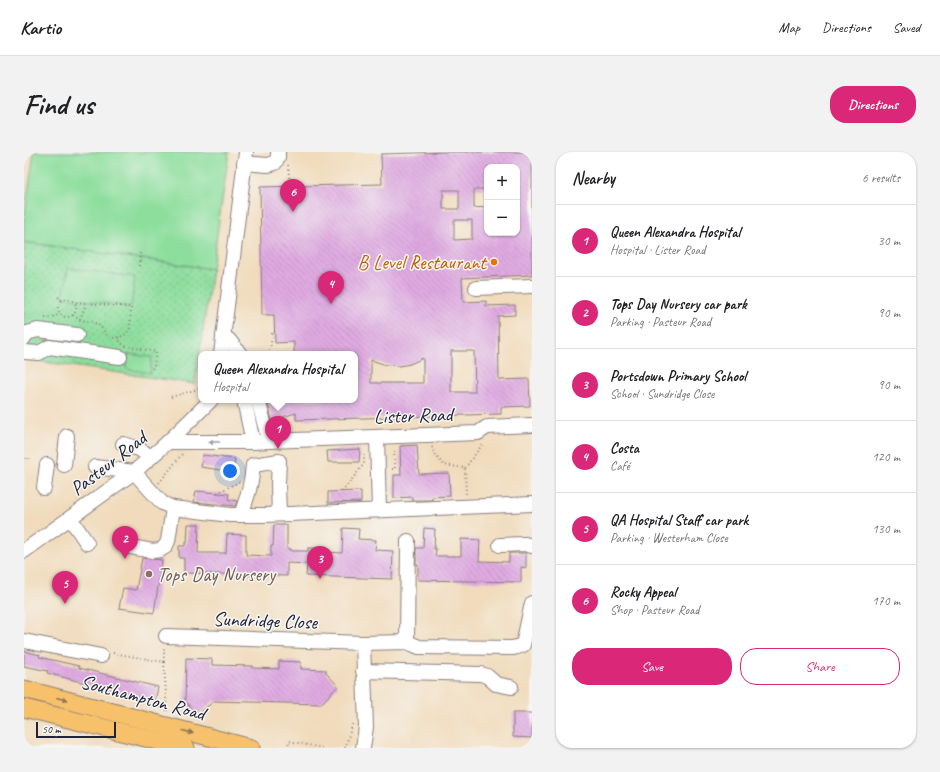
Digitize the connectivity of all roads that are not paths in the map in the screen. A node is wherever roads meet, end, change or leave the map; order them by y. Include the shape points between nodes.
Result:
1 (283, 155) edge
2 (245, 158) edge
3 (532, 286) edge
4 (476, 288) dead end
5 (77, 335) dead end
6 (24, 338) edge
7 (224, 347) edge
8 (238, 351) edge
9 (24, 352) edge
10 (120, 358) dead end
11 (208, 403) edge
12 (245, 403) edge
13 (259, 403) edge
14 (532, 425) edge
15 (67, 436) dead end
16 (371, 437) junction
17 (269, 441) junction
18 (168, 442) junction
19 (253, 442) junction
20 (123, 444) dead end
21 (151, 458) junction
22 (47, 465) dead end
23 (64, 466) dead end
24 (95, 467) dead end
25 (134, 472) junction
26 (44, 488) dead end
27 (532, 504) edge
28 (173, 508) junction
29 (379, 510) junction
30 (279, 514) junction
31 (241, 515) junction
32 (70, 518) junction
33 (408, 541) dead end
34 (87, 543) dead end
35 (500, 545) dead end
36 (125, 546) dead end
37 (532, 546) edge
38 (24, 551) edge
39 (532, 603) edge
40 (166, 636) road end
41 (24, 641) edge
42 (406, 642) junction
43 (363, 643) junction
44 (101, 656) road end
45 (363, 671) junction
46 (511, 687) dead end
47 (24, 689) edge
48 (24, 708) edge
49 (186, 748) edge
50 (251, 748) edge
51 (363, 748) edge

1 - 2 street via 278,157 275,163 268,165
2 - 7 street
3 - 4 street
5 - 6 street via 38,330 27,332
7 - 8 street via 229,340
9 - 10 street via 39,352 49,347
11 - 18 street, Pasteur Road
12 - 19 street
13 - 17 street
14 - 16 street, Lister Road via 493,426 478,433
15 - 23 street
16 - 17 street, Lister Road
16 - 29 street
17 - 19 street, Lister Road
19 -> 18 street
18 - 21 street, Pasteur Road
20 - 21 street via 139,449
21 - 25 street, Pasteur Road
22 - 26 street
24 - 25 street
25 - 28 street via 162,503
25 - 32 street, Pasteur Road
27 - 29 street
28 - 31 street
28 - 36 street via 165,547 153,551
29 - 30 street
30 - 31 street
30 - 31 street via 279,461 252,466 252,479
32 - 34 street
32 - 38 street, Pasteur Road
33 - 42 street
35 - 37 street
39 - 42 street, Sundridge Close via 523,645 513,648 419,646
40 - 43 street, Sundridge Close
41 - 44 street
42 - 43 street, Sundridge Close
43 - 45 street
45 - 46 street via 481,674 496,684
45 - 51 street via 366,726
47 -> 50 main road, Southampton Road
48 - 49 main road, Southampton Road

